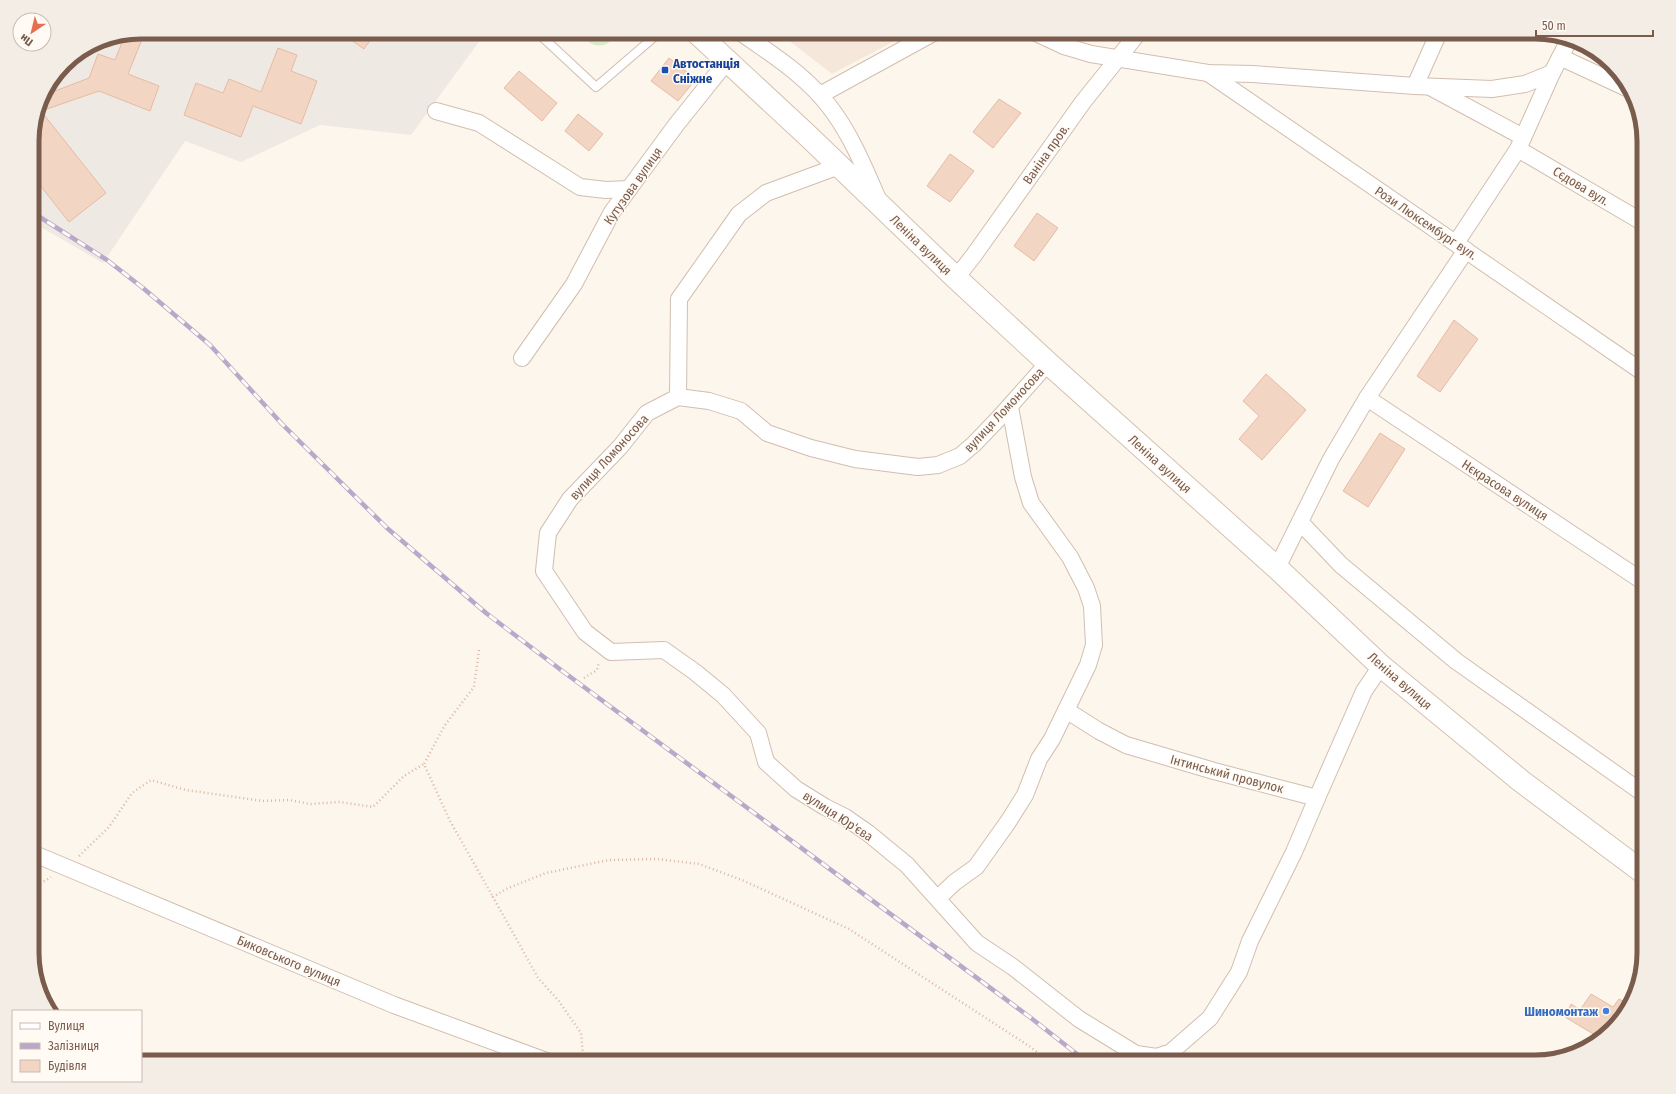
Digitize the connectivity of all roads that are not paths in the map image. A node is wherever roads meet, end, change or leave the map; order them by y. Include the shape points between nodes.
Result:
1 (545, 39) edge
2 (652, 39) edge
3 (704, 39) edge
4 (750, 39) edge
5 (922, 39) edge
6 (1049, 39) edge
7 (1134, 39) edge
8 (1437, 39) edge
9 (1567, 44) edge
10 (1560, 57) junction
11 (1119, 59) junction
12 (728, 60) junction
13 (1208, 73) junction
14 (1552, 73) junction
15 (1620, 85) edge
16 (1422, 86) junction
17 (820, 95) junction
18 (436, 110) dead end
19 (1521, 143) junction
20 (839, 166) junction
21 (629, 189) junction
22 (882, 208) junction
23 (1637, 218) edge
24 (1461, 246) junction
25 (956, 278) junction
26 (522, 358) dead end
27 (1048, 363) junction
28 (1637, 368) edge
29 (678, 397) junction
30 (1367, 398) junction
31 (1010, 406) junction
32 (1300, 522) junction
33 (1277, 568) junction
34 (544, 571) joint
35 (1637, 577) edge
36 (1381, 666) junction
37 (1066, 710) junction
38 (1637, 789) edge
39 (1317, 798) junction
40 (39, 856) edge
41 (1637, 868) edge
42 (938, 898) junction
43 (530, 1055) edge
44 (1143, 1055) edge
45 (1163, 1055) edge

1 - 2 lane via 596,87
3 - 12 main road, Леніна вулиця
4 - 17 street via 803,78
5 - 17 street
6 - 11 street via 1091,54
7 - 11 street, Ваніна пров.
8 - 16 street
9 - 10 street
10 - 14 street
10 - 15 street
11 - 13 street
11 - 25 street, Ваніна пров. via 1083,102
12 - 20 main road, Леніна вулиця
12 - 21 street, Кутузова вулиця
13 - 16 street
13 - 24 street, Рози Люксембург вул.
14 - 16 street via 1508,88
14 - 19 street
16 - 19 street, Сєдова вул.
17 - 22 street via 843,126
18 - 21 street via 479,124 580,187
19 - 23 street, Сєдова вул.
19 - 24 street
20 - 22 main road, Леніна вулиця
20 - 29 street via 766,193 739,214 679,299
21 - 26 street, Кутузова вулиця via 612,212 574,284
22 - 25 main road, Леніна вулиця
24 - 28 street, Рози Люксембург вул.
24 - 30 street
25 - 27 main road, Леніна вулиця
27 - 31 street, вулиця Ломоносова
27 - 33 main road, Леніна вулиця
29 - 31 street, вулиця Ломоносова via 709,401 741,410 767,433 811,448 855,459 918,467 938,465 960,456
29 - 34 street, вулиця Ломоносова via 647,413 620,447 570,498 548,533
30 - 32 street via 1331,459
30 - 35 street, Нєкрасова вулиця
31 - 37 street via 1023,478 1031,503 1070,557 1092,606 1094,644 1088,665
32 - 33 street
32 - 38 street via 1341,565 1456,661
33 - 36 main road, Леніна вулиця
34 - 42 street, вулиця Юр'єва via 585,632 611,652 664,650 695,672 723,695 758,734 766,762 796,789 845,817 868,834 907,865
36 - 39 street via 1364,691
36 - 41 main road, Леніна вулиця via 1521,781
37 - 39 street, Інтинський провулок via 1126,745
37 - 42 street via 1039,759 1025,795 994,844 976,867
39 - 45 street, вулиця Юр'єва via 1294,852 1250,941 1239,972 1225,997 1210,1018 1171,1052
40 - 43 street, Биковського вулиця via 394,1005
42 - 44 street, вулиця Юр'єва via 977,943 1013,967 1079,1019 1136,1054

